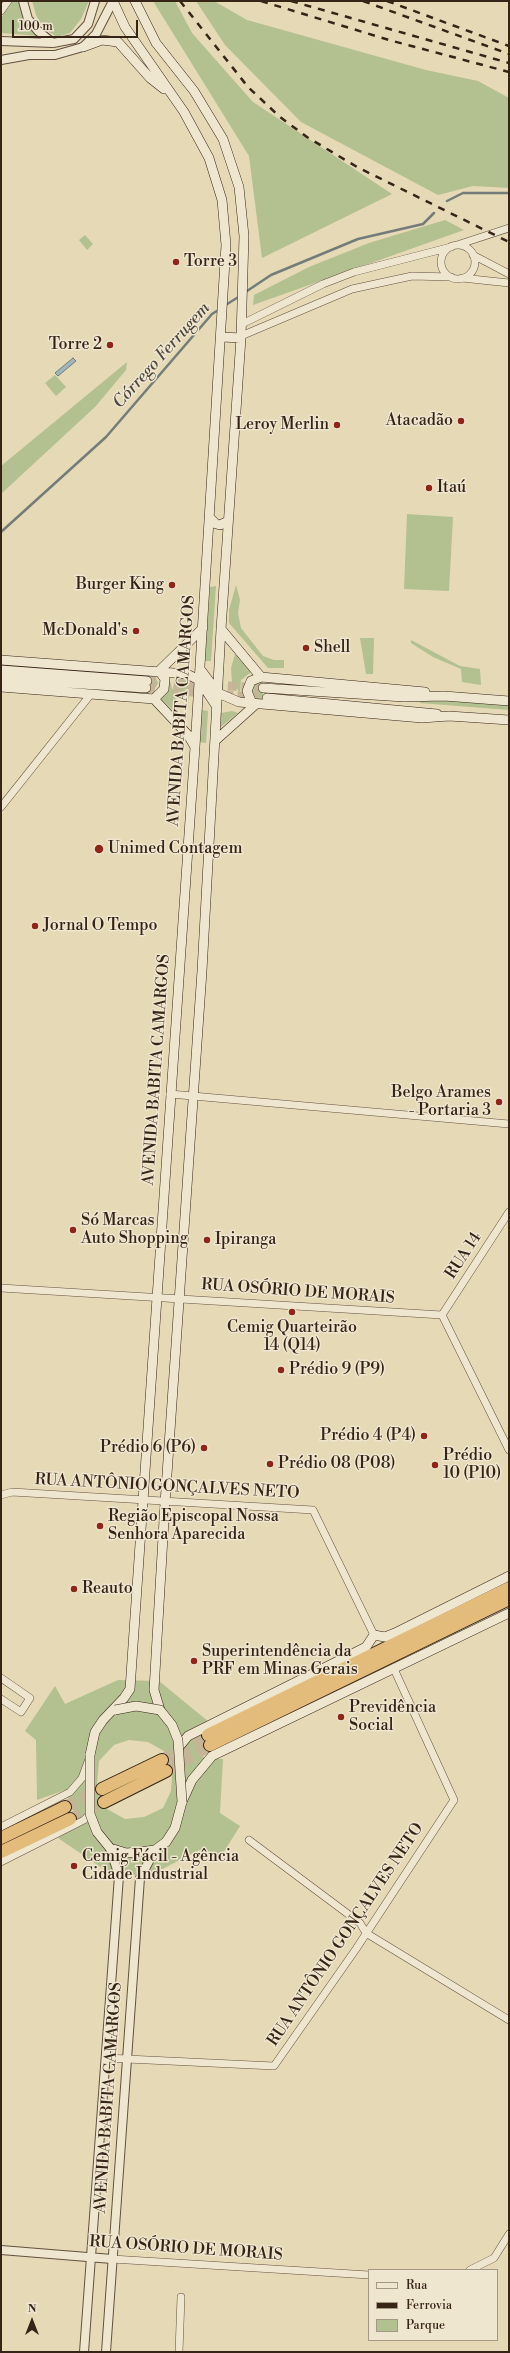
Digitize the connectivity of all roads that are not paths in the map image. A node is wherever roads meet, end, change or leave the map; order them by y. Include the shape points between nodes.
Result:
1 (8, 1) edge
2 (23, 1) edge
3 (95, 1) edge
4 (113, 1) edge
5 (135, 1) edge
6 (1, 11) edge
7 (1, 41) edge
8 (53, 42) junction
9 (83, 47) junction
10 (1, 60) edge
11 (172, 95) junction
12 (508, 228) edge
13 (482, 236) junction
14 (453, 246) junction
15 (473, 253) junction
16 (509, 274) edge
17 (451, 277) junction
18 (462, 278) junction
19 (509, 283) edge
20 (242, 322) junction
21 (222, 336) junction
22 (241, 337) junction
23 (210, 518) junction
24 (228, 521) junction
25 (203, 628) junction
26 (221, 629) junction
27 (1, 660) edge
28 (200, 669) junction
29 (1, 670) edge
30 (160, 671) junction
31 (261, 677) junction
32 (1, 679) edge
33 (199, 680) junction
34 (1, 687) edge
35 (263, 688) tunnel mouth
36 (218, 693) junction
37 (91, 694) junction
38 (444, 696) junction
39 (267, 698) tunnel mouth
40 (154, 699) junction
41 (509, 701) edge
42 (255, 705) junction
43 (217, 706) junction
44 (449, 716) junction
45 (509, 720) edge
46 (216, 740) junction
47 (195, 747) junction
48 (1, 807) edge
49 (170, 1094) junction
50 (193, 1097) junction
51 (509, 1124) edge
52 (509, 1212) edge
53 (1, 1288) edge
54 (157, 1297) junction
55 (180, 1299) junction
56 (442, 1315) junction
57 (509, 1450) edge
58 (1, 1495) edge
59 (144, 1499) junction
60 (165, 1501) junction
61 (509, 1576) edge
62 (509, 1588) edge
63 (509, 1599) edge
64 (509, 1613) edge
65 (374, 1635) junction
66 (394, 1669) junction
67 (1, 1678) edge
68 (1, 1699) edge
69 (115, 1710) junction
70 (160, 1710) junction
71 (178, 1747) junction
72 (90, 1755) junction
73 (102, 1789) tunnel mouth
74 (104, 1802) tunnel mouth
75 (182, 1802) junction
76 (65, 1807) tunnel mouth
77 (90, 1814) junction
78 (70, 1819) tunnel mouth
79 (1, 1827) edge
80 (1, 1838) edge
81 (249, 1840) dead end
82 (110, 1848) junction
83 (155, 1850) junction
84 (1, 1852) edge
85 (1, 1862) edge
86 (366, 1933) junction
87 (509, 2020) edge
88 (106, 2058) junction
89 (127, 2059) junction
90 (509, 2234) edge
91 (1, 2250) edge
92 (90, 2258) junction
93 (112, 2259) junction
94 (472, 2269) edge
95 (368, 2275) edge
96 (181, 2297) dead end
97 (84, 2352) edge
98 (106, 2352) edge
99 (179, 2352) edge

1 - 6 street
2 - 8 street via 28,19 38,31
3 - 8 street via 93,12 83,31 74,39
4 - 9 street via 96,34
4 - 11 main road, AVENIDA BABITA CAMARGOS via 125,27
5 - 20 main road, AVENIDA BABITA CAMARGOS via 156,43 194,91 223,139 239,187 244,236
7 - 8 street
9 - 10 street via 55,56 29,55
9 - 11 main road via 102,40 118,42 150,78
11 - 21 main road, AVENIDA BABITA CAMARGOS via 194,128 208,158 222,200 225,229
12 - 13 street
13 - 14 street
13 - 15 street via 474,244
14 - 15 street via 464,246
14 - 17 street via 444,253 442,262 444,271
14 - 20 street via 354,272
15 - 16 street
15 - 18 street via 473,269
17 - 18 street
17 - 22 street via 412,276 352,289
18 - 19 street
20 - 22 main road, AVENIDA BABITA CAMARGOS
21 - 22 main road
21 - 23 main road, AVENIDA BABITA CAMARGOS
22 - 24 main road, AVENIDA BABITA CAMARGOS
23 - 24 main road via 220,525
23 - 25 main road, AVENIDA BABITA CAMARGOS
24 - 26 main road, AVENIDA BABITA CAMARGOS
25 - 28 main road, AVENIDA BABITA CAMARGOS
25 - 30 main road
26 - 31 main road
26 - 36 main road, AVENIDA BABITA CAMARGOS
27 - 30 main road
28 - 33 main road, AVENIDA BABITA CAMARGOS
28 - 36 main road
29 - 32 main road via 147,685
30 - 33 main road via 187,674
30 - 40 main road via 165,679 164,689
31 - 38 main road via 409,689
31 - 42 main road via 252,682 247,691
33 - 43 main road
33 - 47 main road, AVENIDA BABITA CAMARGOS
34 - 37 main road
35 - 38 main road via 404,697
36 - 42 main road via 232,700
36 - 43 main road, AVENIDA BABITA CAMARGOS
37 - 40 main road
37 - 48 street
38 - 41 main road
39 - 44 main road via 422,711
40 - 47 main road via 184,730
42 - 44 main road via 422,718
42 - 46 main road
43 - 46 main road, AVENIDA BABITA CAMARGOS
44 - 45 main road
46 - 50 main road, AVENIDA BABITA CAMARGOS
47 - 49 main road, AVENIDA BABITA CAMARGOS
49 - 50 street
49 - 54 main road, AVENIDA BABITA CAMARGOS
50 - 51 street
50 - 55 main road, AVENIDA BABITA CAMARGOS
52 - 56 street, RUA 14
53 - 54 street, RUA OSÓRIO DE MORAIS
54 - 55 street, RUA OSÓRIO DE MORAIS
54 - 59 main road, AVENIDA BABITA CAMARGOS
55 - 56 street, RUA OSÓRIO DE MORAIS
55 - 60 main road, AVENIDA BABITA CAMARGOS
56 - 57 street
58 - 59 street, RUA ANTÔNIO GONÇALVES NETO via 12,1492
59 - 60 street, RUA ANTÔNIO GONÇALVES NETO
59 - 69 main road, AVENIDA BABITA CAMARGOS via 130,1689
60 - 65 street, RUA ANTÔNIO GONÇALVES NETO via 314,1510
60 - 70 main road, AVENIDA BABITA CAMARGOS via 154,1690
61 - 65 main road via 395,1633 385,1637
62 - 63 highway via 209,1740
64 - 66 main road
65 - 71 main road via 366,1647 188,1736
66 - 75 main road via 212,1756 192,1780
66 - 86 street, RUA ANTÔNIO GONÇALVES NETO via 454,1800
67 - 68 street via 30,1698 21,1712
69 - 70 main road, bridge via 136,1706
69 - 72 main road via 103,1720 95,1732
70 - 71 main road, bridge via 172,1725
71 - 75 main road, bridge
72 - 77 main road, bridge
72 - 79 street via 82,1778 70,1792
73 - 74 highway via 164,1766
75 - 83 main road via 175,1828 166,1842
76 - 80 highway
77 - 82 main road, bridge via 97,1832
77 - 85 street via 82,1822
78 - 84 highway
81 - 86 street via 360,1923
82 - 83 main road via 126,1853
82 - 88 street, AVENIDA BABITA CAMARGOS via 119,1876
83 - 89 street, AVENIDA BABITA CAMARGOS via 140,1876
86 - 87 street
86 - 89 street, RUA ANTÔNIO GONÇALVES NETO via 274,2066
88 - 89 street, RUA ANTÔNIO GONÇALVES NETO
88 - 92 street, AVENIDA BABITA CAMARGOS
89 - 93 street, AVENIDA BABITA CAMARGOS
90 - 94 street via 494,2258
91 - 92 street, RUA OSÓRIO DE MORAIS
92 - 93 street, RUA OSÓRIO DE MORAIS
92 - 97 street, AVENIDA BABITA CAMARGOS
93 - 95 street, RUA OSÓRIO DE MORAIS
93 - 98 street, AVENIDA BABITA CAMARGOS
96 - 99 street

